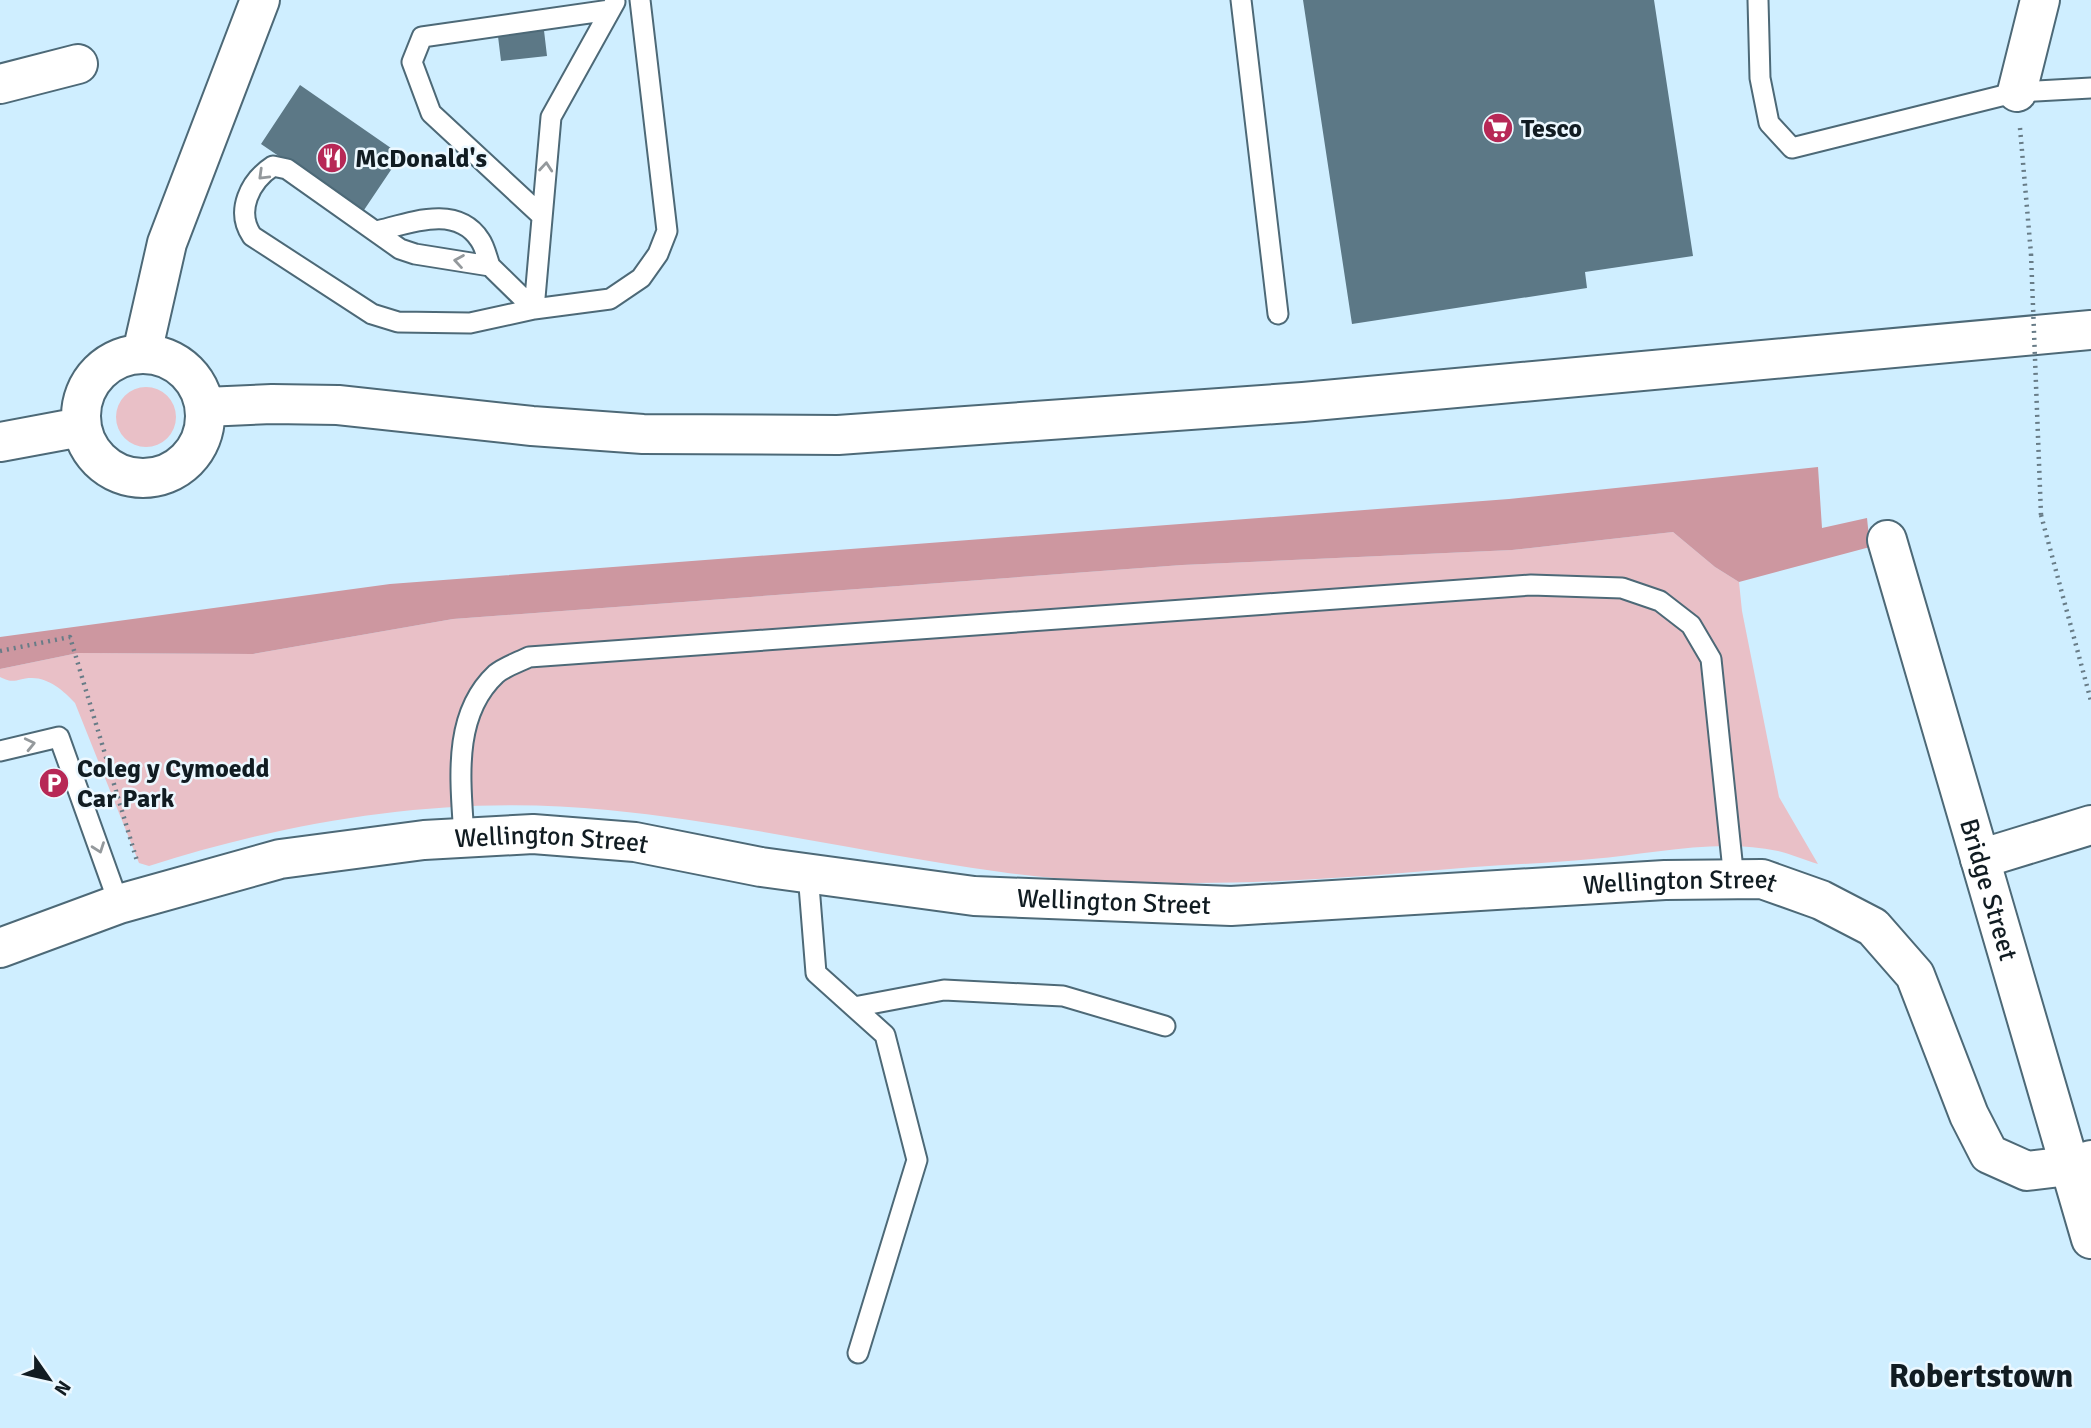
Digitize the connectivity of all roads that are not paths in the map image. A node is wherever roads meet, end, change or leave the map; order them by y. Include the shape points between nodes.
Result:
1 (260, 0) edge
2 (640, 0) edge
3 (1241, 0) edge
4 (1758, 0) edge
5 (2040, 0) edge
6 (613, 5) edge
7 (78, 64) dead end
8 (0, 84) edge
9 (2091, 88) edge
10 (2017, 92) junction
11 (542, 216) junction
12 (377, 231) junction
13 (490, 266) junction
14 (534, 309) junction
15 (1278, 314) dead end
16 (2091, 330) edge
17 (142, 353) junction
18 (205, 407) junction
19 (81, 427) junction
20 (0, 442) edge
21 (1887, 540) dead end
22 (0, 751) edge
23 (2091, 825) edge
24 (464, 838) junction
25 (1980, 859) junction
26 (808, 873) junction
27 (1734, 880) junction
28 (133, 900) junction
29 (0, 948) edge
30 (853, 1007) junction
31 (1165, 1026) dead end
32 (2080, 1163) edge
33 (2091, 1239) edge
34 (858, 1353) dead end

1 - 17 street via 167,243
2 - 14 lane via 667,231 641,278 610,299
3 - 15 lane
4 - 10 lane via 1760,78 1769,123 1792,148
5 - 10 street
11 -> 6 lane via 551,117
6 - 11 lane via 422,37 412,62 430,113
7 - 8 street
9 - 10 lane
11 - 14 lane
13 -> 12 lane via 415,254
12 - 13 lane via 421,220 463,222 480,239
12 -> 14 lane via 287,169 273,166 259,175 244,213 252,236 372,314 398,322 470,323
13 - 14 lane
16 - 18 street via 1303,402 838,435 643,434 338,405
17 - 18 street via 176,363 195,382
17 - 19 street via 121,357 102,368 88,385 81,405
18 - 19 street via 204,429 196,449 182,465 142,479 121,475 102,464 88,447
19 - 20 street
21 - 25 street, Bridge Street
22 -> 28 lane via 60,737
23 - 25 street
24 - 26 street, Wellington Street via 533,834 635,842
24 - 27 lane via 463,738 473,704 497,673 529,657 1581,585 1622,588 1660,601 1691,625 1711,659
24 - 28 street, Wellington Street via 280,859
25 - 32 street, Bridge Street
26 - 27 street, Wellington Street via 974,895 1231,906 1665,880
26 - 30 lane via 816,973
27 - 32 street, Wellington Street via 1762,879 1821,900 1873,927 1915,975 1969,1115 1989,1154 2027,1171
28 - 29 street, Wellington Street
30 - 31 lane via 944,990 1063,996
30 - 34 lane via 885,1035 918,1160
32 - 33 street, Bridge Street

